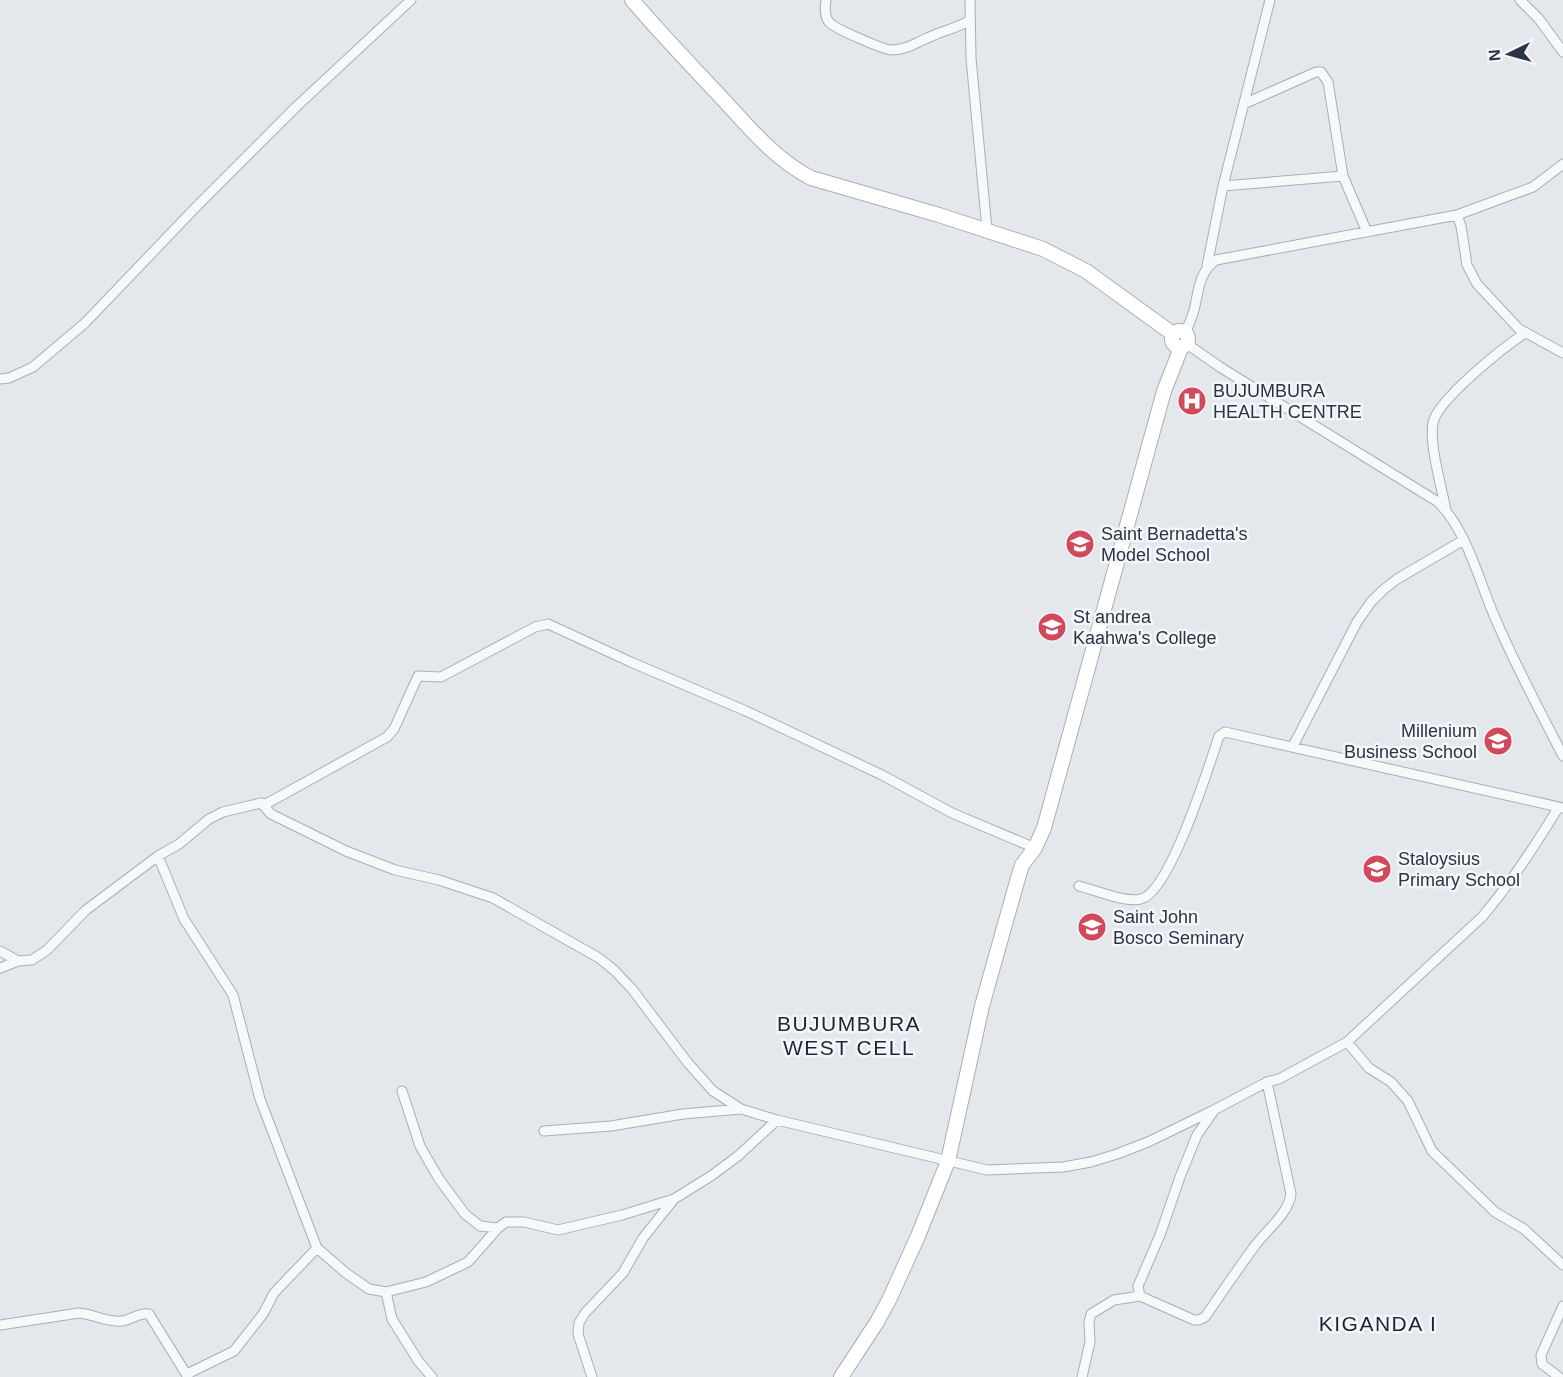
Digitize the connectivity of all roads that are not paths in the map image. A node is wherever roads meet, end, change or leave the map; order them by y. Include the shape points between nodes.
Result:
1 (411, 0) edge
2 (632, 0) edge
3 (826, 0) edge
4 (970, 0) edge
5 (1270, 0) edge
6 (1520, 0) edge
7 (970, 20) junction
8 (1563, 52) edge
9 (1246, 103) junction
10 (1563, 164) edge
11 (1342, 176) junction
12 (1223, 186) junction
13 (1457, 215) junction
14 (987, 230) junction
15 (1367, 232) junction
16 (1207, 266) junction
17 (1525, 333) junction
18 (1182, 340) junction
19 (1563, 353) edge
20 (0, 379) edge
21 (1446, 511) junction
22 (1462, 540) junction
23 (1293, 746) junction
24 (1563, 756) edge
25 (261, 803) junction
26 (1561, 808) edge
27 (1035, 848) junction
28 (158, 856) junction
29 (1079, 886) dead end
30 (0, 951) edge
31 (18, 961) junction
32 (0, 968) edge
33 (1347, 1042) junction
34 (1267, 1082) junction
35 (402, 1091) dead end
36 (741, 1109) junction
37 (1214, 1110) junction
38 (777, 1120) junction
39 (544, 1131) dead end
40 (948, 1161) junction
41 (674, 1199) junction
42 (498, 1228) junction
43 (317, 1248) junction
44 (1563, 1265) edge
45 (386, 1292) junction
46 (1140, 1296) junction
47 (1563, 1306) edge
48 (0, 1325) edge
49 (590, 1376) edge
50 (188, 1377) edge
51 (432, 1377) edge
52 (841, 1377) edge
53 (1082, 1377) edge
54 (1558, 1377) edge

1 - 20 street via 288,115 85,323 33,367
2 - 14 street via 758,138 796,170 811,178
3 - 7 street via 831,25 883,49 910,46
4 - 7 street
5 - 9 street
6 - 8 street
7 - 14 street
9 - 11 street via 1322,72 1328,82
9 - 12 street
10 - 13 street via 1533,188
11 - 12 street
11 - 15 street
12 - 16 street
13 - 15 street
13 - 17 street via 1469,271
14 - 18 street via 1043,249 1086,271
15 - 16 street via 1216,260
16 - 18 street
17 - 19 street
17 - 21 street via 1501,349 1446,400 1434,418 1432,438
18 - 21 street via 1438,502
18 - 27 street via 1164,391 1044,828
21 - 22 street
22 - 23 street via 1397,579 1371,602
22 - 24 street via 1501,631
23 - 26 street
23 - 29 street via 1222,733 1179,848 1150,896 1129,900
25 - 27 street via 266,804 387,737 418,676 441,677 535,627 548,624 746,711 952,813
25 - 28 street via 209,819
25 - 36 street via 271,814 346,851 395,870 493,898 599,958 632,989 713,1091
26 - 33 street via 1482,917
27 - 40 street via 1018,878 977,1027
28 - 31 street via 86,910 47,950 32,960
28 - 43 street via 184,919 233,995 260,1099
30 - 31 street
31 - 32 street
33 - 34 street
33 - 44 street via 1369,1068 1391,1082 1408,1101 1432,1151 1495,1212 1524,1229
34 - 37 street
34 - 46 street via 1291,1194 1286,1209 1205,1317 1194,1320
35 - 42 street via 420,1146 440,1179 465,1214 480,1226
36 - 38 street
36 - 39 street
37 - 40 street via 1148,1142 1091,1162 987,1170
37 - 46 street via 1197,1135 1138,1286
38 - 40 street
38 - 41 street via 738,1156
40 - 52 street via 889,1300
41 - 42 street via 558,1230 524,1222 506,1222
41 - 49 street via 643,1238 623,1273 579,1323 578,1334
42 - 45 street via 468,1262 426,1282
43 - 45 street via 369,1289
43 - 50 street via 274,1293 240,1346
45 - 51 street via 392,1319
46 - 53 street via 1114,1300 1091,1314
47 - 54 street via 1541,1355 1542,1364
48 - 50 street via 79,1313 118,1322 150,1314

